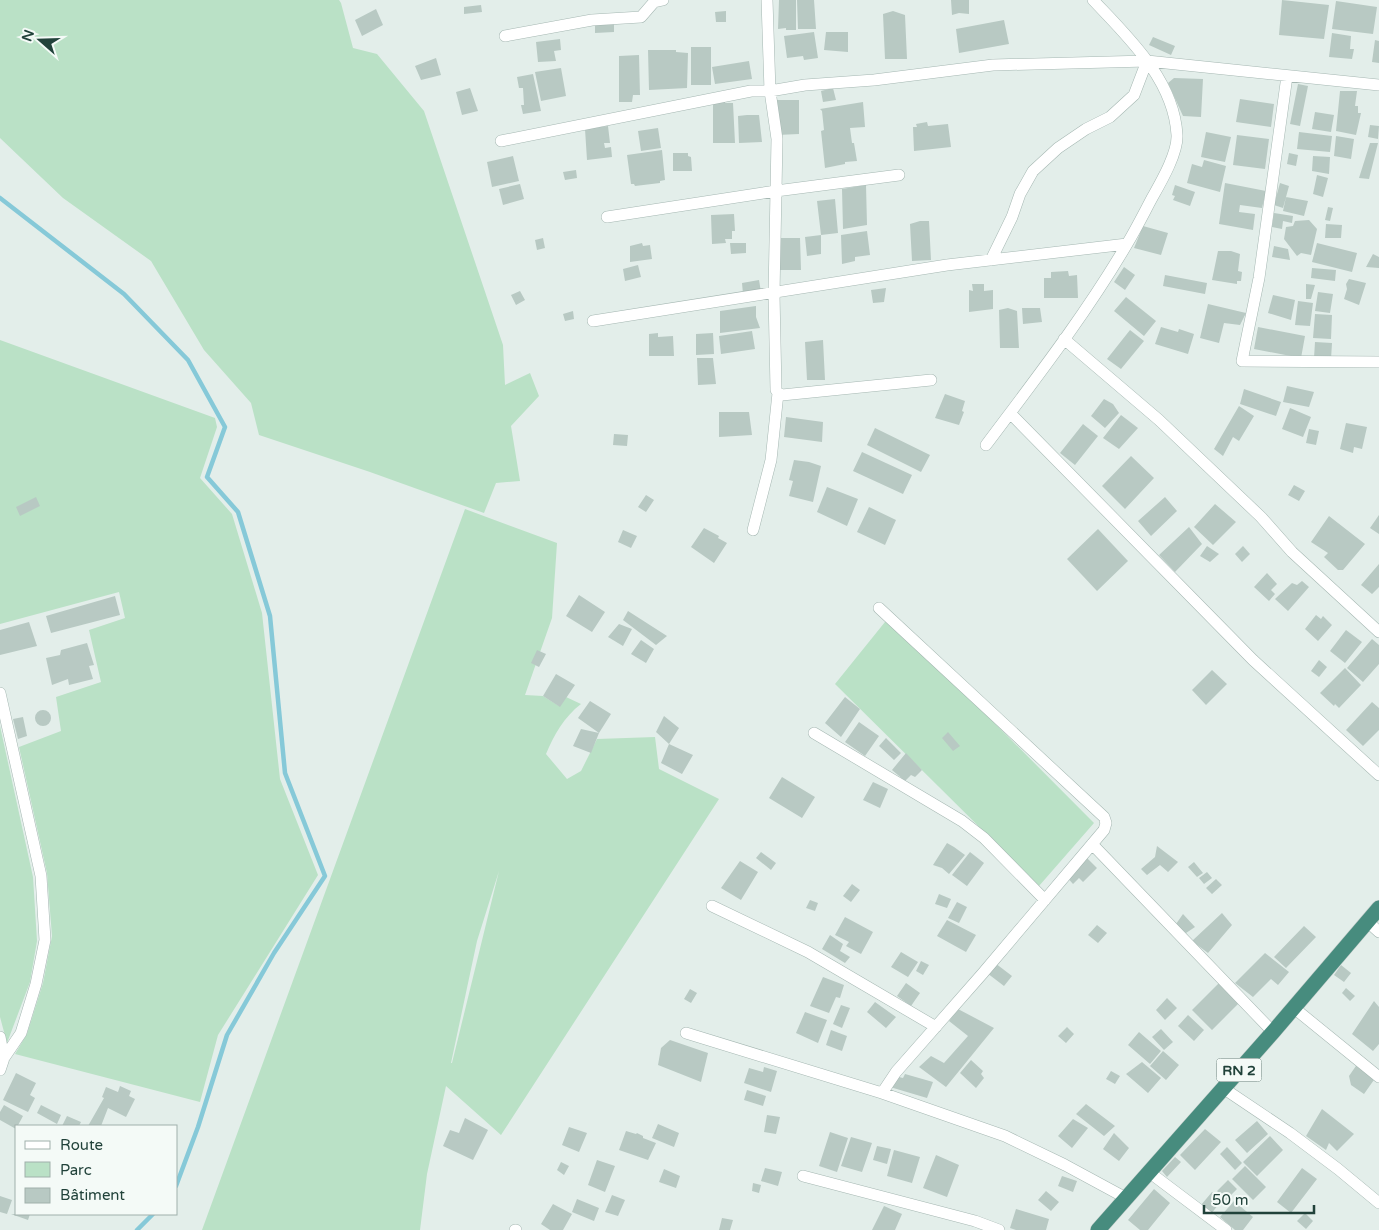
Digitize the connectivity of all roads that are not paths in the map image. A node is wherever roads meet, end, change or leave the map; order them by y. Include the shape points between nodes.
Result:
1 (663, 0) edge
2 (767, 0) edge
3 (1093, 0) edge
4 (506, 36) dead end
5 (1147, 61) junction
6 (1287, 76) junction
7 (1379, 85) edge
8 (770, 91) junction
9 (501, 141) dead end
10 (899, 175) dead end
11 (776, 191) junction
12 (607, 217) dead end
13 (1128, 244) junction
14 (991, 260) junction
15 (774, 294) junction
16 (593, 321) dead end
17 (1064, 339) junction
18 (1379, 362) edge
19 (931, 380) dead end
20 (778, 393) junction
21 (1010, 413) junction
22 (986, 445) dead end
23 (753, 530) dead end
24 (879, 608) dead end
25 (1379, 632) edge
26 (0, 693) edge
27 (814, 733) dead end
28 (1379, 775) edge
29 (1092, 844) junction
30 (1045, 900) junction
31 (712, 906) dead end
32 (1379, 908) edge
33 (1368, 922) junction
34 (1379, 932) edge
35 (1294, 1008) junction
36 (936, 1028) junction
37 (1273, 1032) junction
38 (686, 1033) dead end
39 (0, 1037) edge
40 (4, 1058) junction
41 (0, 1070) edge
42 (1379, 1077) edge
43 (1223, 1088) junction
44 (882, 1093) junction
45 (1149, 1172) junction
46 (803, 1176) dead end
47 (1126, 1198) junction
48 (1379, 1203) edge
49 (999, 1230) edge
50 (1098, 1230) edge
51 (1226, 1230) edge

1 - 4 street via 654,2 642,17 592,20
2 - 8 street
3 - 5 street
5 - 6 street
5 - 8 street via 993,65
5 - 13 street via 1167,94 1177,137 1171,160
5 - 14 street via 1134,95 1110,116 1058,148 1033,171
6 - 7 street
6 - 18 street via 1259,278 1242,361
8 - 9 street via 742,93
8 - 11 street via 776,139
10 - 11 street
11 - 12 street
11 - 15 street
13 - 14 street
13 - 17 street
14 - 15 street
15 - 16 street
15 - 20 street
17 - 21 street
17 - 25 street via 1159,420 1261,517 1292,552
19 - 20 street
20 - 23 street via 771,460
21 - 22 street
21 - 28 street via 1254,660
24 - 29 street via 1104,817 1104,830
26 - 40 street via 41,876 45,940 21,1033
27 - 30 street via 962,821 984,838
29 - 30 street
29 - 37 street
30 - 36 street
31 - 36 street via 808,952
32 - 33 highway, RN 2
33 - 34 street
33 - 35 highway, RN 2
35 - 37 highway, RN 2
35 - 42 street
36 - 44 street via 896,1072
37 - 43 highway, RN 2
38 - 44 street
39 - 40 street
40 - 41 street
43 - 45 highway, RN 2
43 - 48 street via 1290,1133
44 - 47 street via 1005,1136
45 - 47 highway, RN 2
45 - 51 street
46 - 49 street
47 - 50 highway, RN 2

